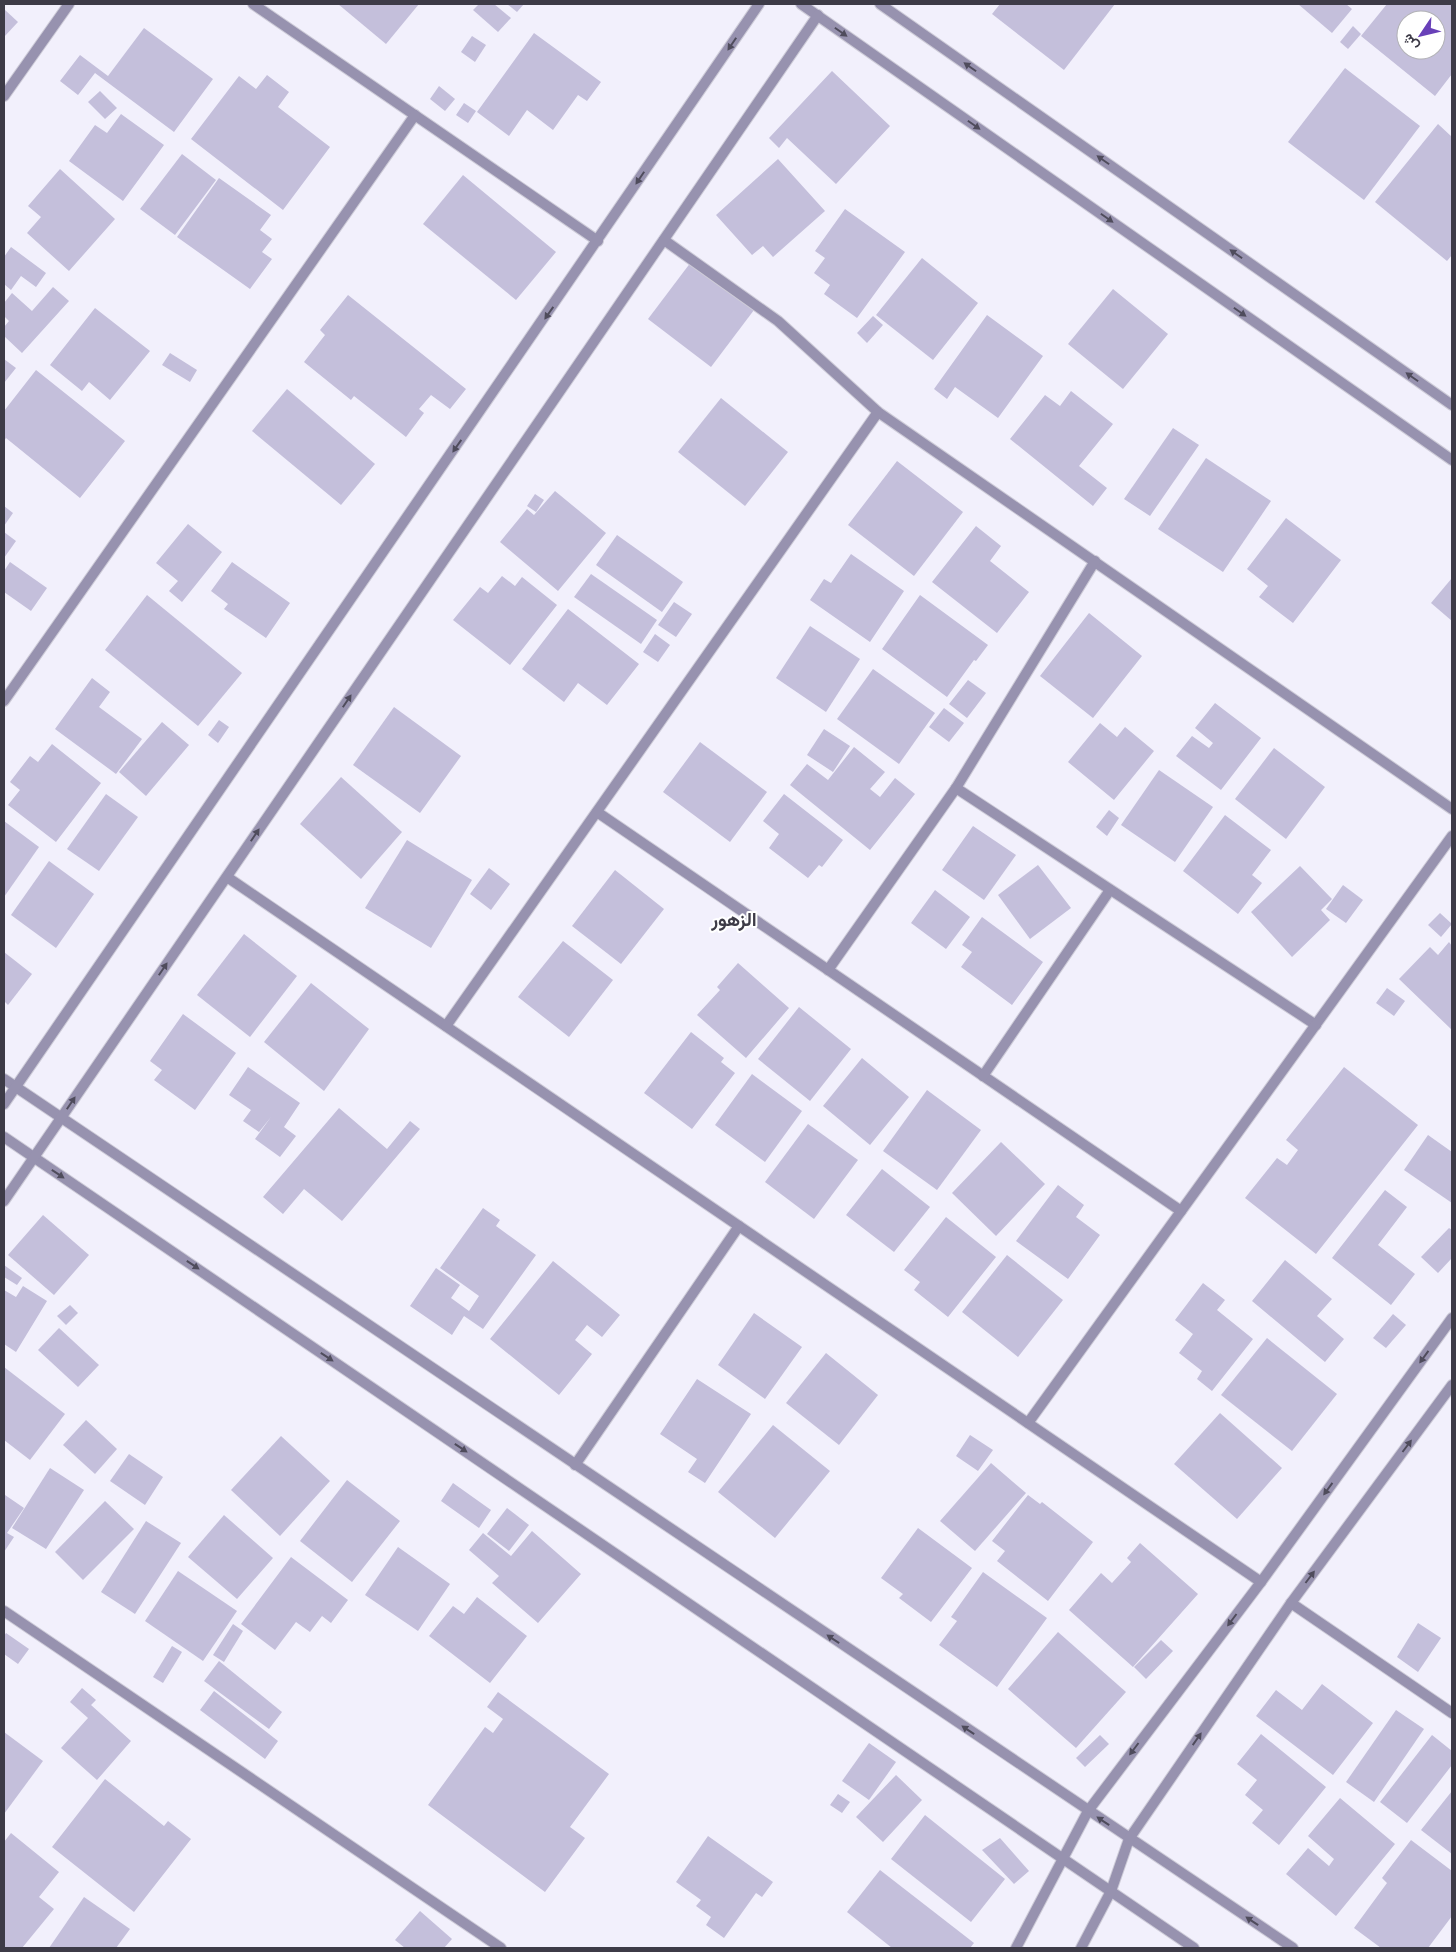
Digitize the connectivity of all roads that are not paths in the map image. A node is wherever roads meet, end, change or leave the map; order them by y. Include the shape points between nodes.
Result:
1 (69, 4) edge
2 (253, 4) edge
3 (759, 4) edge
4 (801, 4) edge
5 (880, 4) edge
6 (818, 15) junction
7 (4, 96) edge
8 (415, 116) junction
9 (664, 240) junction
10 (598, 242) junction
11 (1452, 405) edge
12 (878, 412) junction
13 (1452, 460) edge
14 (1095, 561) junction
15 (4, 701) edge
16 (956, 788) junction
17 (1452, 809) edge
18 (597, 812) junction
19 (1452, 836) edge
20 (227, 877) junction
21 (1110, 890) junction
22 (828, 970) junction
23 (1316, 1025) junction
24 (446, 1026) junction
25 (983, 1076) junction
26 (4, 1079) edge
27 (16, 1087) junction
28 (4, 1104) edge
29 (61, 1118) junction
30 (4, 1136) edge
31 (34, 1157) junction
32 (4, 1201) edge
33 (1181, 1211) junction
34 (739, 1226) junction
35 (1452, 1318) edge
36 (1452, 1385) edge
37 (1028, 1423) junction
38 (575, 1465) junction
39 (1261, 1582) junction
40 (1291, 1603) junction
41 (4, 1611) edge
42 (1452, 1713) edge
43 (1088, 1811) junction
44 (1129, 1839) junction
45 (1063, 1858) junction
46 (1111, 1891) junction
47 (501, 1948) edge
48 (1016, 1948) edge
49 (1081, 1948) edge
50 (1194, 1948) edge
51 (1293, 1948) edge

1 - 7 street
2 - 8 street
3 -> 10 street
4 - 6 street
11 -> 5 street
6 - 9 street
6 -> 13 street
8 - 10 street
8 - 15 street
9 - 12 street via 778,321
20 -> 9 street
10 -> 27 street
12 - 14 street
12 - 18 street
14 - 16 street
14 - 17 street
16 - 21 street
16 - 22 street
18 - 22 street
18 - 24 street
19 - 23 street
20 - 24 street
29 -> 20 street
21 - 23 street
21 - 25 street
22 - 25 street
23 - 33 street
24 - 34 street
25 - 33 street
26 - 27 street
27 - 28 street
27 - 29 street
29 - 31 street
29 - 38 street
30 - 31 street
31 - 32 street
31 -> 45 street
33 - 37 street
34 - 37 street
34 - 38 street
35 -> 39 street
40 -> 36 street
37 - 39 street
43 -> 38 street
39 -> 43 street
40 - 42 street
44 -> 40 street
41 - 47 street
44 -> 43 street
43 - 45 street
44 - 46 street
51 -> 44 street
45 - 46 street
45 - 48 street
46 - 49 street
46 - 50 street

